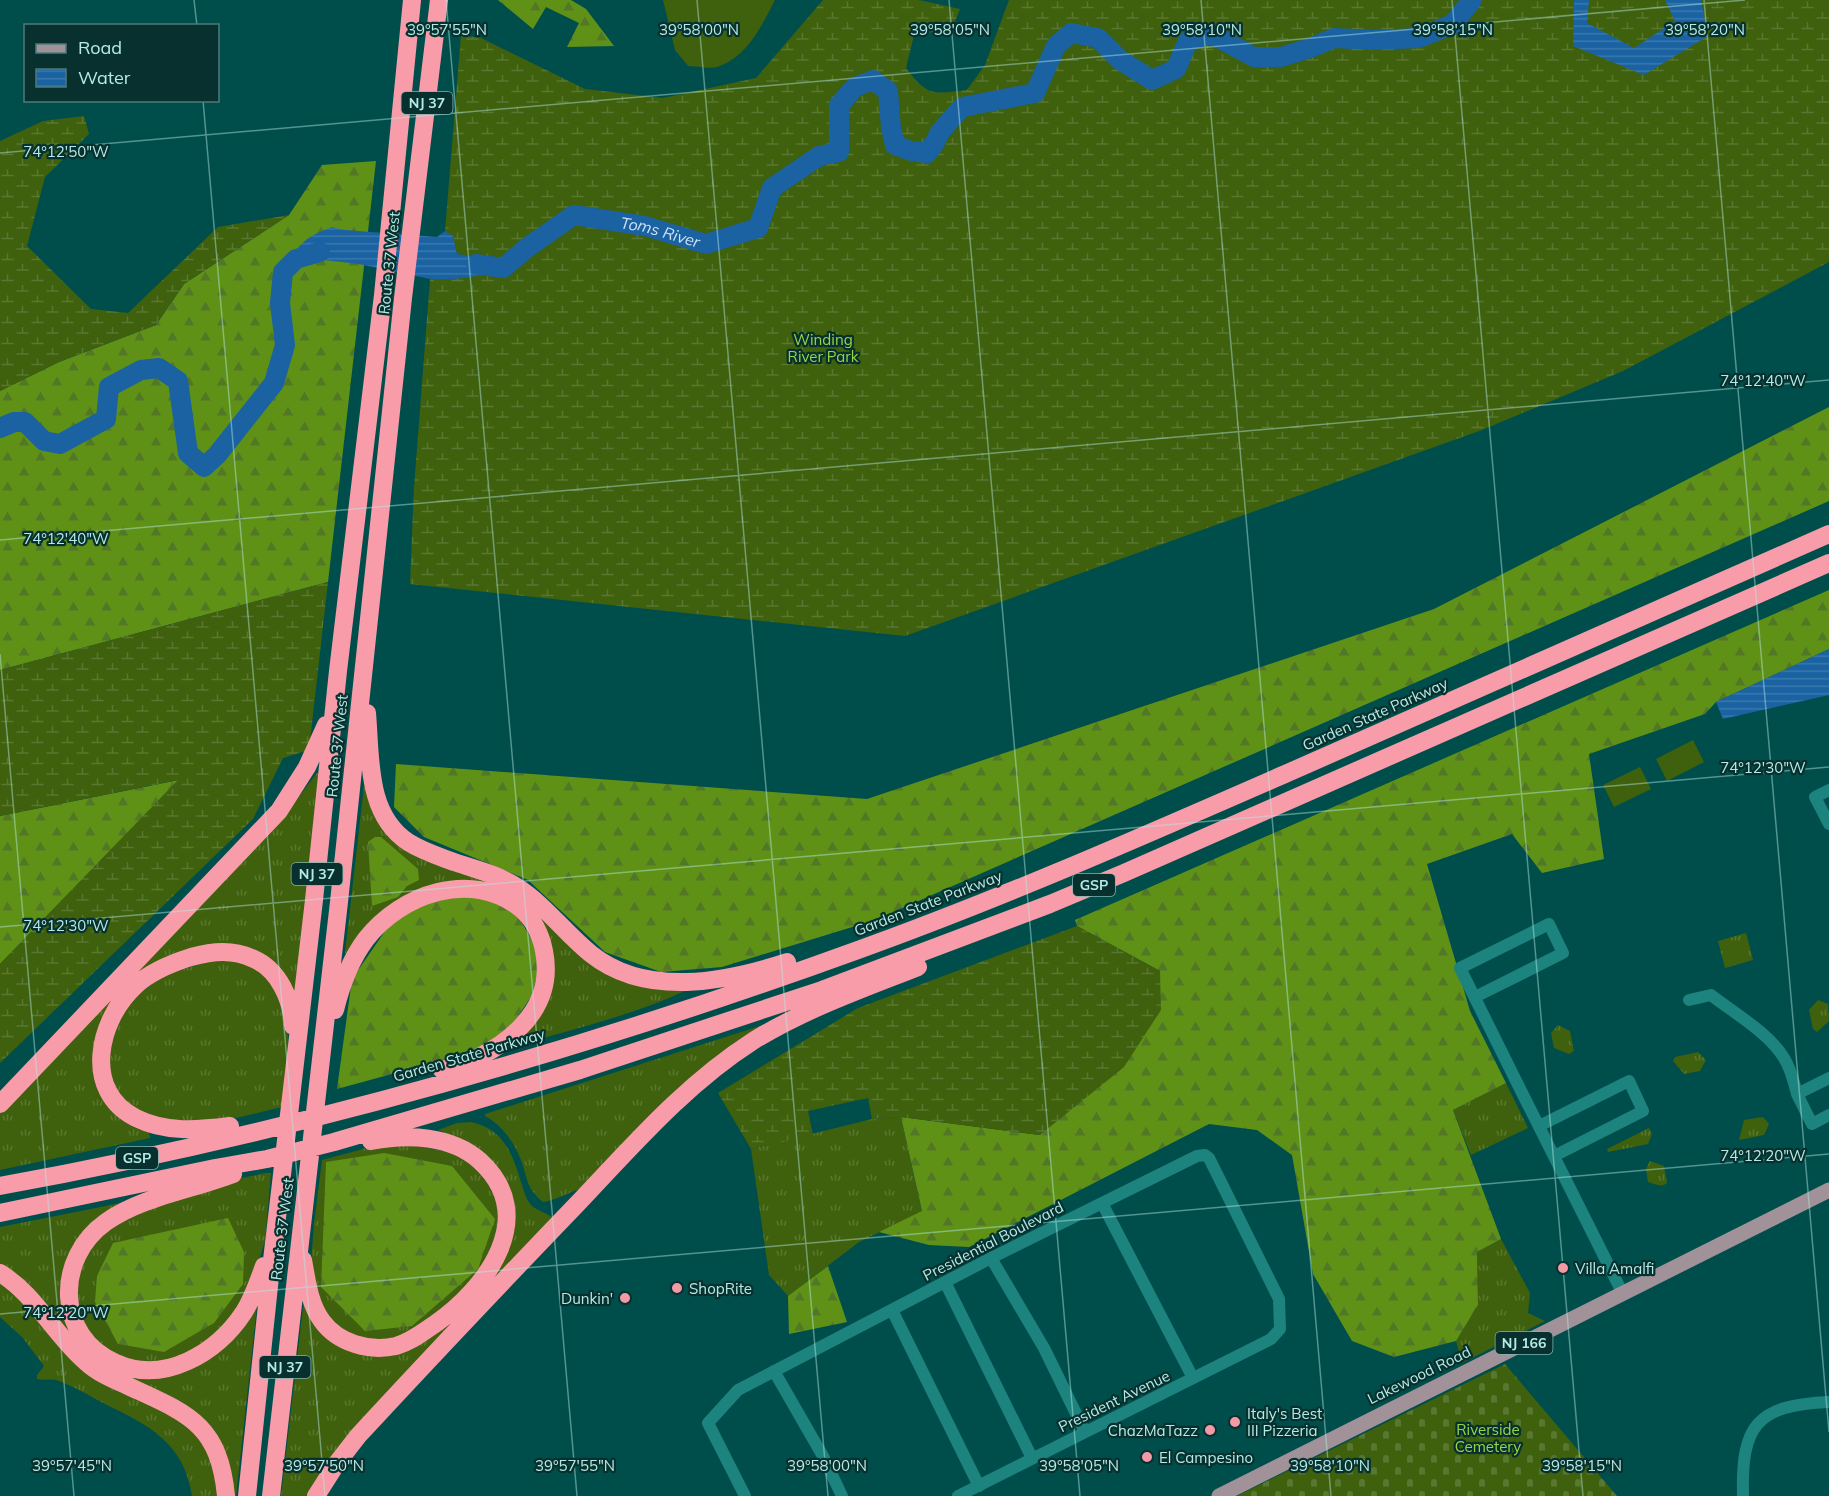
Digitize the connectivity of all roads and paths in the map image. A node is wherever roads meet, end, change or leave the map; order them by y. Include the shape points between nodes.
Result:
1 (412, 0) edge
2 (439, 0) edge
3 (1829, 534) edge
4 (1829, 563) edge
5 (338, 671) junction
6 (363, 672) junction
7 (1829, 790) edge
8 (1829, 825) edge
9 (1197, 842) junction
10 (1023, 885) junction
11 (1475, 997) junction
12 (1689, 1000) dead end
13 (323, 1039) junction
14 (294, 1077) junction
15 (1829, 1078) edge
16 (1797, 1094) junction
17 (0, 1104) edge
18 (345, 1108) junction
19 (1829, 1115) edge
20 (1539, 1126) junction
21 (274, 1127) junction
22 (334, 1142) junction
23 (1554, 1156) junction
24 (267, 1159) junction
25 (0, 1186) edge
26 (1829, 1190) edge
27 (1102, 1203) junction
28 (0, 1213) edge
29 (277, 1227) junction
30 (299, 1238) junction
31 (990, 1258) junction
32 (0, 1273) edge
33 (945, 1282) junction
34 (1623, 1294) junction
35 (892, 1310) junction
36 (1280, 1329) joint
37 (774, 1371) junction
38 (1193, 1378) junction
39 (1829, 1402) edge
40 (1084, 1432) junction
41 (1032, 1458) junction
42 (979, 1486) junction
43 (226, 1496) edge
44 (247, 1496) edge
45 (271, 1496) edge
46 (316, 1496) edge
47 (745, 1496) edge
48 (842, 1496) edge
49 (958, 1496) edge
50 (1219, 1496) edge
51 (1743, 1496) edge

1 - 5 highway, Route 37 West / NJ 37 via 383,295
2 - 6 highway, Route 37 West / NJ 37
3 - 10 highway, Garden State Parkway / GSP
4 - 9 highway, GSP
5 - 14 highway, Route 37 West / NJ 37
5 - 17 highway via 321,739 286,802
6 - 10 highway via 373,781 381,810 394,830 423,850 517,887 592,955 631,975 675,981 746,974
6 - 13 highway, Route 37 West / NJ 37
7 - 8 street via 1815,797
9 - 22 highway, GSP via 1039,908 775,1007 580,1070
9 - 46 highway via 954,953 816,1007 729,1057 659,1118 446,1342 346,1450
10 - 18 highway, Garden State Parkway / GSP via 857,950 713,1000 491,1070
11 - 11 street via 1460,968 1549,924 1563,952
11 - 20 street
12 - 16 street via 1711,995 1769,1040 1784,1058
13 - 18 highway via 360,949 381,923 407,904 445,891 479,889 514,904 535,928 546,963 543,990 530,1016 513,1035 472,1060 405,1080
13 - 30 highway, Route 37 West / NJ 37
14 - 21 highway via 289,1000 271,971 237,953 209,953 177,962 142,980 122,999 108,1026 102,1047 102,1073 111,1096 129,1114 157,1126 181,1129
14 - 29 highway, Route 37 West / NJ 37
15 - 16 street
16 - 19 street via 1812,1124
18 - 21 highway, Garden State Parkway / GSP
20 - 23 street
20 - 23 street via 1629,1081 1643,1111
21 - 25 highway, Garden State Parkway / GSP
22 - 24 highway, GSP
22 - 30 highway via 409,1137 439,1141 468,1152 490,1172 500,1189 506,1217 503,1242 484,1278 462,1304 410,1340 377,1348 345,1340 323,1322 310,1296
23 - 34 street
24 - 28 highway, GSP
24 - 29 highway via 115,1216 98,1229 82,1247 71,1271 69,1298 76,1323 95,1350 122,1366 153,1370 189,1361 218,1342 243,1313 255,1291
26 - 34 main road, Lakewood Road / NJ 166
27 - 31 street, Presidential Boulevard
27 - 36 street, Presidential Boulevard via 1205,1155 1279,1299
27 - 38 street
29 - 44 highway, Route 37 West / NJ 37
30 - 45 highway, Route 37 West / NJ 37
31 - 33 street, Presidential Boulevard
31 - 40 street via 1044,1348
32 - 43 highway via 97,1371 178,1409 197,1423 214,1449
33 - 35 street, Presidential Boulevard
33 - 41 street
34 - 50 main road, Lakewood Road / NJ 166
35 - 37 street, Presidential Boulevard
35 - 42 street
36 - 38 street, President Avenue via 1270,1339
37 - 47 street, Presidential Boulevard via 738,1390 708,1423
37 - 48 street
38 - 40 street, President Avenue
39 - 51 street via 1795,1404 1758,1423 1746,1442
40 - 41 street, President Avenue
41 - 42 street, President Avenue
42 - 49 street, President Avenue

